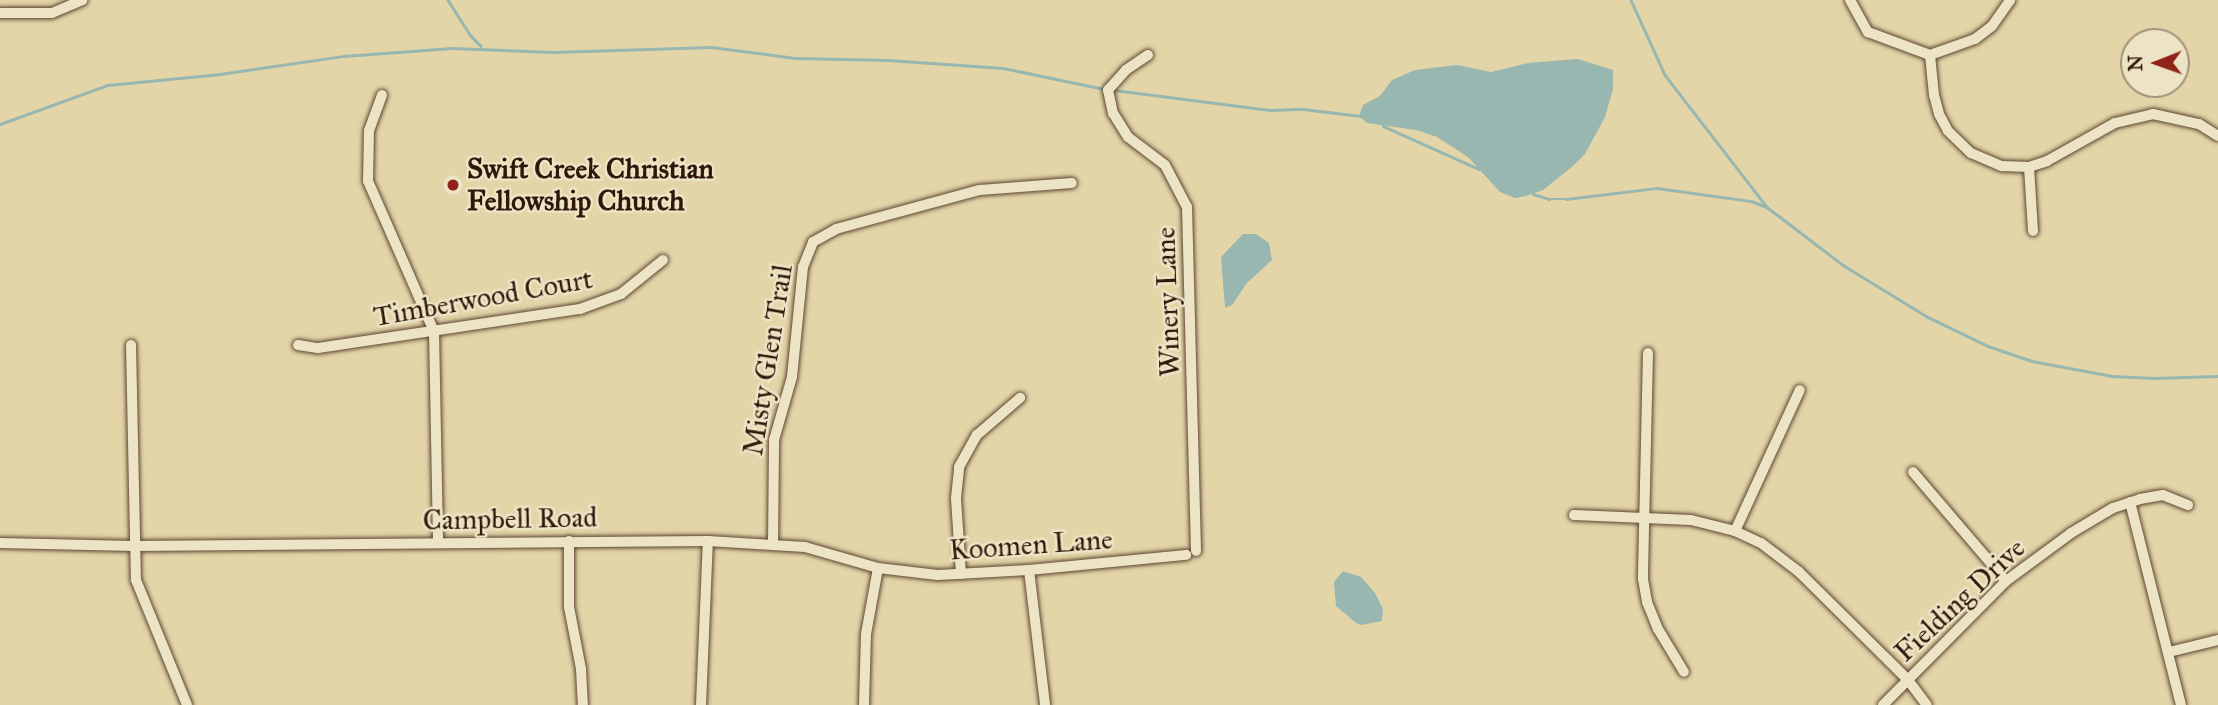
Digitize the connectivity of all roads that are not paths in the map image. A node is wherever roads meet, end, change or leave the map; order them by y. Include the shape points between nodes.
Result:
1 (82, 0) edge
2 (1850, 0) edge
3 (2010, 0) edge
4 (0, 13) edge
5 (1148, 55) dead end
6 (1930, 55) junction
7 (382, 95) dead end
8 (2218, 136) edge
9 (2029, 167) junction
10 (1072, 183) dead end
11 (2034, 231) dead end
12 (663, 260) dead end
13 (434, 331) junction
14 (131, 345) dead end
15 (298, 345) dead end
16 (1648, 353) dead end
17 (1800, 390) dead end
18 (1020, 398) dead end
19 (1913, 472) dead end
20 (2130, 502) junction
21 (2188, 505) dead end
22 (1573, 515) dead end
23 (1644, 518) junction
24 (1735, 531) junction
25 (569, 541) junction
26 (708, 541) junction
27 (438, 542) junction
28 (0, 543) edge
29 (773, 544) junction
30 (134, 547) junction
31 (1191, 553) joint
32 (878, 568) junction
33 (1028, 570) junction
34 (961, 574) junction
35 (2006, 581) junction
36 (2218, 640) edge
37 (2169, 652) junction
38 (1684, 671) dead end
39 (1908, 680) junction
40 (187, 705) edge
41 (583, 705) edge
42 (701, 705) edge
43 (864, 705) edge
44 (1045, 705) edge
45 (1882, 705) edge
46 (1927, 705) edge
47 (2181, 705) edge

1 - 4 street via 52,13
2 - 6 street via 1868,32
3 - 6 street via 1992,26 1975,39
5 - 31 street, Winery Lane via 1108,90 1113,113 1128,137 1165,165 1187,207
6 - 9 street via 1939,114 1959,144 1986,161
7 - 13 street via 369,130 368,181
8 - 9 street via 2199,124 2153,114 2115,123
9 - 11 street
10 - 29 street, Misty Glen Trail via 980,190 836,229 813,242 803,267 792,377 774,440
12 - 13 street, Timberwood Court via 621,293 593,306
13 - 15 street, Timberwood Court via 318,348
13 - 27 street
14 - 30 street
16 - 23 street
17 - 24 street
18 - 34 street via 977,435 959,467 956,498
19 - 35 street
20 - 21 street, Fielding Drive via 2163,495
20 - 35 street, Fielding Drive via 2071,533
20 - 37 street
22 - 23 street
23 - 24 street via 1691,520
23 - 38 street via 1642,566 1647,602
24 - 39 street via 1782,557
25 - 26 street, Campbell Road
25 - 27 street, Campbell Road
25 - 41 street via 569,607
26 - 29 street, Campbell Road
26 - 42 street
27 - 30 street, Campbell Road
28 - 30 street, Campbell Road
29 - 32 street, Campbell Road via 832,553
30 - 40 street via 139,593
31 - 33 street, Koomen Lane
32 - 34 street, Koomen Lane via 923,575
32 - 43 street via 866,634
33 - 34 street, Koomen Lane
33 - 44 street
35 - 39 street, Fielding Drive
36 - 37 street
37 - 47 street
39 - 45 street, Fielding Drive
39 - 46 street

